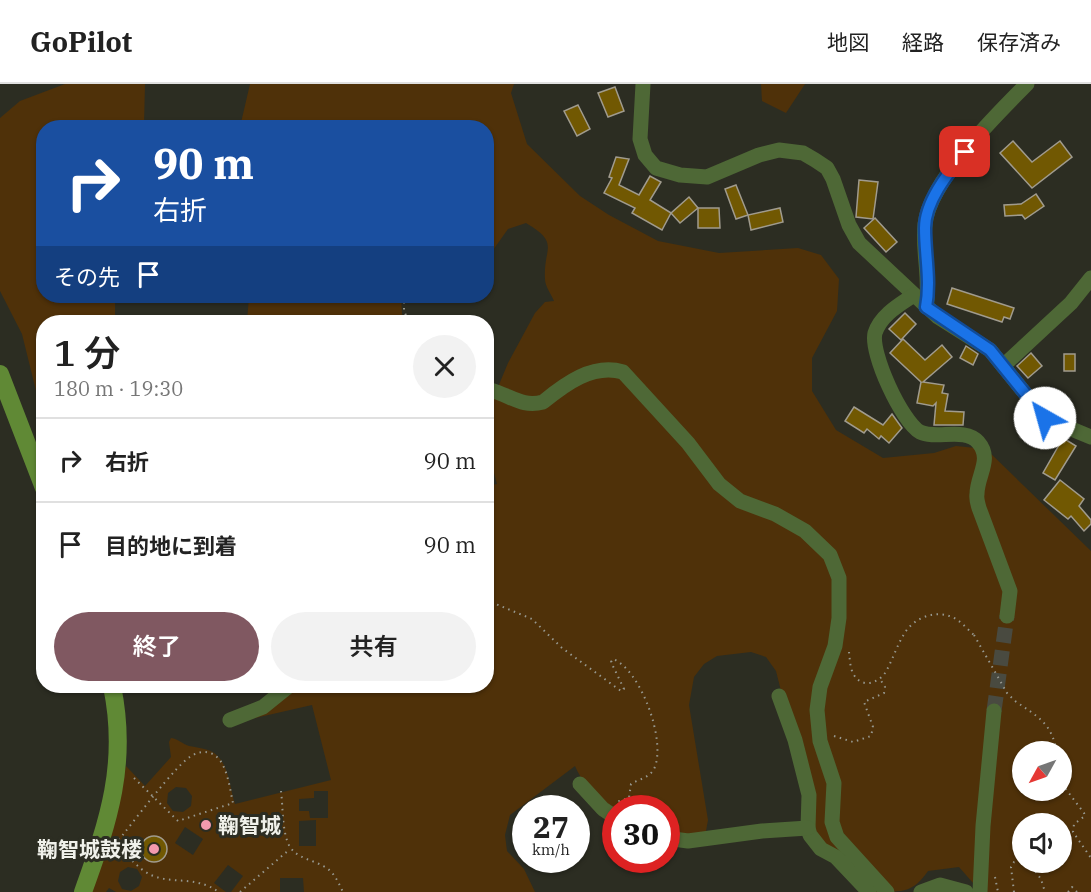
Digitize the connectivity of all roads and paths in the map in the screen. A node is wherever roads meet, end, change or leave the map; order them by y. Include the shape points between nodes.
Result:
1 (651, 84) edge
2 (1027, 84) edge
3 (642, 91) edge
4 (1091, 278) edge
5 (914, 295) junction
6 (926, 307) junction
7 (1003, 366) junction
8 (0, 374) edge
9 (494, 391) edge
10 (1091, 437) edge
11 (36, 467) edge
12 (494, 603) edge
13 (1007, 616) tunnel mouth
14 (849, 651) dead end
15 (879, 680) junction
16 (114, 693) edge
17 (281, 693) edge
18 (779, 696) dead end
19 (994, 711) tunnel mouth
20 (817, 713) junction
21 (230, 720) dead end
22 (1053, 741) edge
23 (134, 778) dead end
24 (580, 784) dead end
25 (281, 791) dead end
26 (1072, 797) edge
27 (592, 798) junction
28 (153, 799) junction
29 (602, 808) edge
30 (808, 828) junction
31 (680, 840) edge
32 (290, 849) junction
33 (1091, 858) edge
34 (1012, 865) edge
35 (1036, 873) edge
36 (83, 892) edge
37 (219, 892) edge
38 (240, 892) edge
39 (343, 892) edge
40 (869, 892) edge
41 (887, 892) edge
42 (921, 892) edge
43 (966, 892) edge
44 (980, 892) edge
45 (1014, 892) edge
46 (1045, 892) edge
47 (1068, 892) edge
48 (1077, 892) edge

1 - 3 street
2 - 6 street via 980,132 927,211
3 - 5 street via 640,139 645,154 657,168 708,177 778,150 803,153 827,168 859,243
4 - 7 street via 1071,303
5 - 6 street
5 - 13 street via 880,322 874,336 877,353 899,405 917,431 975,438 984,452 976,494 1010,591
6 - 7 street via 990,350
7 - 10 street via 1045,418
8 - 11 street
9 - 20 street via 517,402 536,404 578,377 605,370 623,372 688,443 719,484 740,501 805,531 830,555 840,578 839,618
12 - 27 path via 532,619 562,648 622,691 623,685 611,662 615,659 643,690 657,734 655,767 646,778 631,784 629,798 614,803
14 - 15 path via 858,680 869,684
15 - 20 path via 886,690 864,702 873,731 864,740 848,742 837,738
15 - 22 path, bridge via 905,632 924,617 952,617 974,635 1007,693 1048,726
16 - 36 street via 119,717 114,792
17 - 21 street via 263,707
18 - 30 street via 809,795
19 - 44 street
20 - 41 street via 820,741 834,783 834,831
23 - 28 path
24 - 27 street
25 - 32 path
26 - 33 path via 1084,813 1074,824 1073,832
27 - 29 street
28 - 28 path via 184,762 193,755 209,752 224,767 233,803 178,821
28 - 37 path via 116,843 149,874 206,883
30 - 31 street
30 - 40 street via 820,849 836,857
32 - 38 path
32 - 39 path via 325,866
34 - 45 path
35 - 46 path
42 - 43 street via 940,885
47 - 48 path via 1072,887

